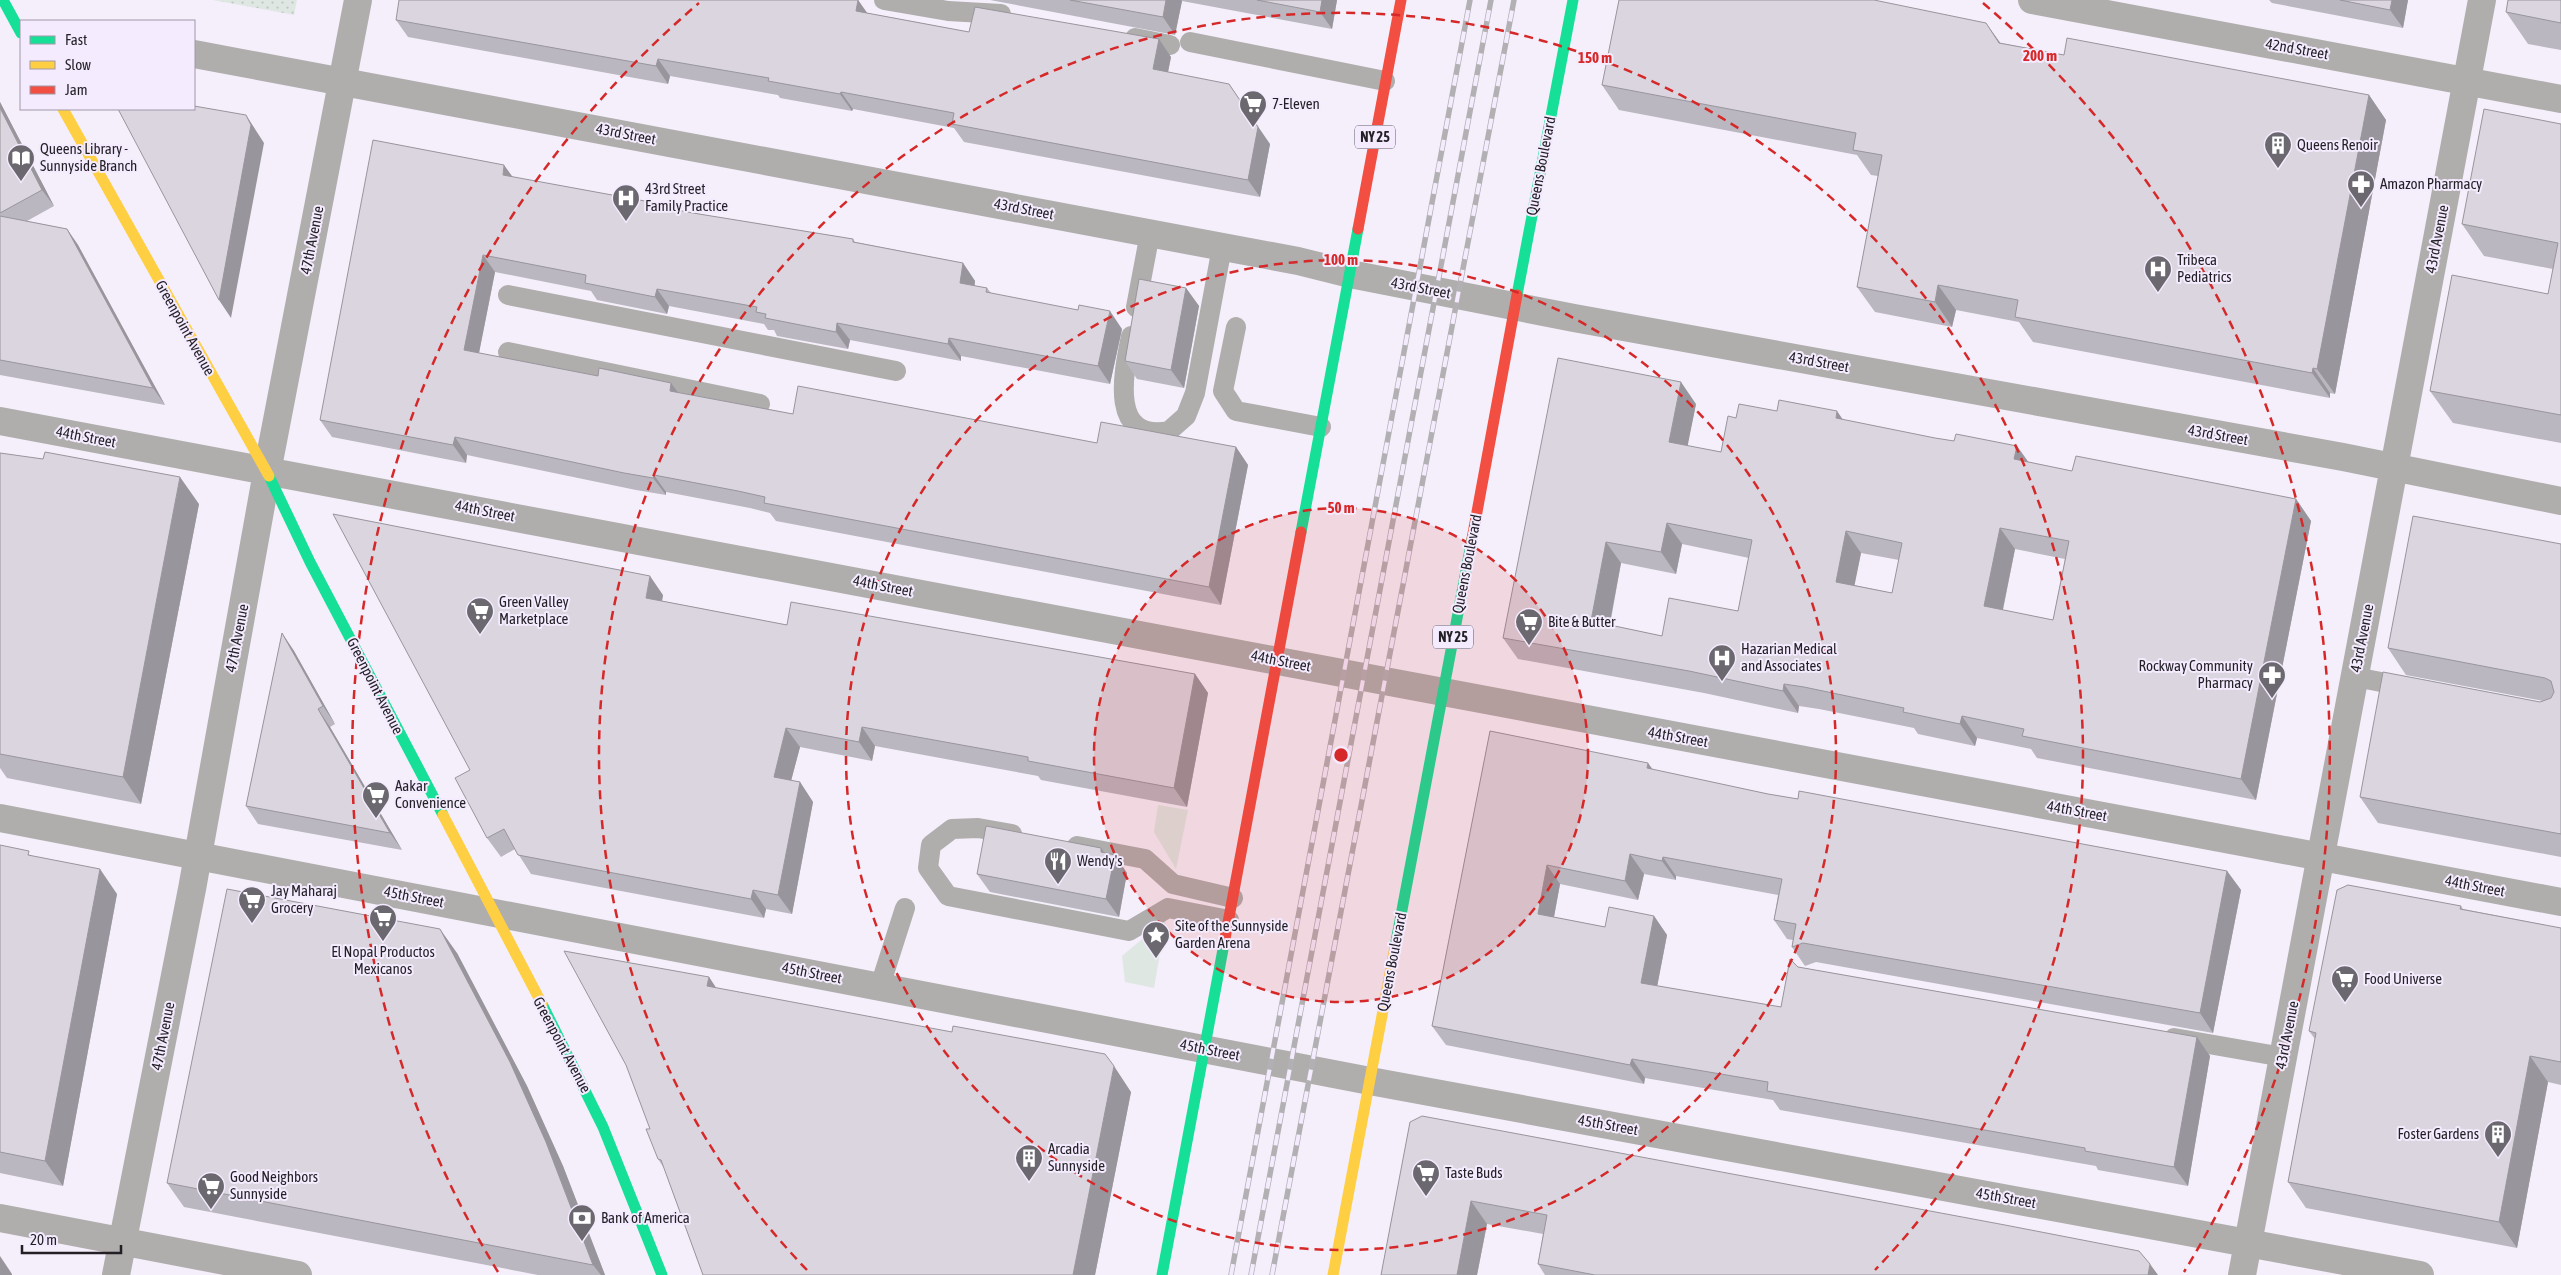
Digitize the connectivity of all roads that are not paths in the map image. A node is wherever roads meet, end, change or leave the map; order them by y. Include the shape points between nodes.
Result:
1 (358, 0) edge
2 (884, 0) edge
3 (1401, 0) edge
4 (1573, 0) edge
5 (2032, 0) edge
6 (2482, 0) edge
7 (1017, 17) edge
8 (1113, 34) edge
9 (1190, 42) dead end
10 (1170, 45) dead end
11 (195, 54) edge
12 (2467, 80) junction
13 (342, 81) junction
14 (1385, 82) junction
15 (2561, 99) edge
16 (64, 110) edge
17 (1150, 233) junction
18 (1222, 247) junction
19 (1350, 274) junction
20 (508, 295) dead end
21 (1516, 306) junction
22 (1236, 327) dead end
23 (508, 352) dead end
24 (896, 371) dead end
25 (760, 404) dead end
26 (0, 421) edge
27 (1320, 428) junction
28 (2394, 468) junction
29 (267, 472) junction
30 (2561, 500) edge
31 (1277, 660) junction
32 (2356, 670) junction
33 (2423, 683) edge
34 (1442, 693) junction
35 (0, 818) edge
36 (1028, 837) edge
37 (1057, 843) edge
38 (197, 855) junction
39 (2320, 857) junction
40 (1233, 898) junction
41 (2561, 902) edge
42 (905, 908) dead end
43 (492, 912) junction
44 (1228, 920) junction
45 (880, 986) junction
46 (2157, 1035) edge
47 (1205, 1049) junction
48 (2283, 1057) junction
49 (1370, 1081) junction
50 (0, 1218) edge
51 (123, 1241) junction
52 (2249, 1243) junction
53 (116, 1275) edge
54 (298, 1275) edge
55 (662, 1275) edge
56 (1162, 1275) edge
57 (1334, 1275) edge
58 (2242, 1275) edge
59 (2420, 1275) edge

1 - 13 street, 47th Avenue
2 - 7 lane via 948,11
3 - 14 main road, NY 25
4 - 21 main road, Queens Boulevard / NY 25
5 - 12 street, 42nd Street
6 - 12 street, 43rd Avenue
8 - 10 lane
9 - 14 lane
11 - 13 street, 43rd Street
12 - 15 street, 42nd Street
12 - 28 street, 43rd Avenue
13 - 17 street, 43rd Street
13 - 29 street, 47th Avenue
14 - 19 main road, NY 25
16 - 29 main road, Greenpoint Avenue
17 - 18 street, 43rd Street
17 - 18 lane via 1123,393 1130,418 1149,431 1169,431 1186,416 1191,405
18 - 19 street, 43rd Street
19 - 21 street, 43rd Street
19 - 27 main road, NY 25
20 - 24 lane
21 - 28 street, 43rd Street
21 - 34 main road, Queens Boulevard / NY 25
22 - 27 lane via 1223,391 1236,411
23 - 25 lane
26 - 29 street, 44th Street
27 - 31 main road, NY 25
28 - 30 street, 43rd Street
28 - 32 street, 43rd Avenue
29 - 31 street, 44th Street
29 - 38 street, 47th Avenue
29 - 43 main road, Greenpoint Avenue via 310,562
31 - 34 street, 44th Street
31 - 40 main road, NY 25
32 - 33 lane
32 - 39 street, 43rd Avenue
34 - 39 street, 44th Street
34 - 49 main road, Queens Boulevard / NY 25
35 - 38 street, 45th Street
36 - 44 lane via 978,828 952,828 931,844 928,868 948,896 1129,931 1168,908
37 - 40 lane via 1146,859 1173,884
38 - 43 street, 45th Street
38 - 51 street, 47th Avenue
39 - 41 street, 44th Street
39 - 48 street, 43rd Avenue
40 - 44 main road, NY 25
42 - 45 lane
43 - 45 street, 45th Street
43 - 55 main road, Greenpoint Avenue via 581,1079
44 - 47 main road, NY 25
45 - 47 street, 45th Street
46 - 48 lane
47 - 49 street, 45th Street
47 - 56 main road, NY 25
48 - 52 street, 43rd Avenue
49 - 52 street, 45th Street
49 - 57 main road, Queens Boulevard / NY 25
50 - 51 street
51 - 53 street, 47th Avenue
51 - 54 street
52 - 58 street, 43rd Avenue
52 - 59 street, 45th Street

